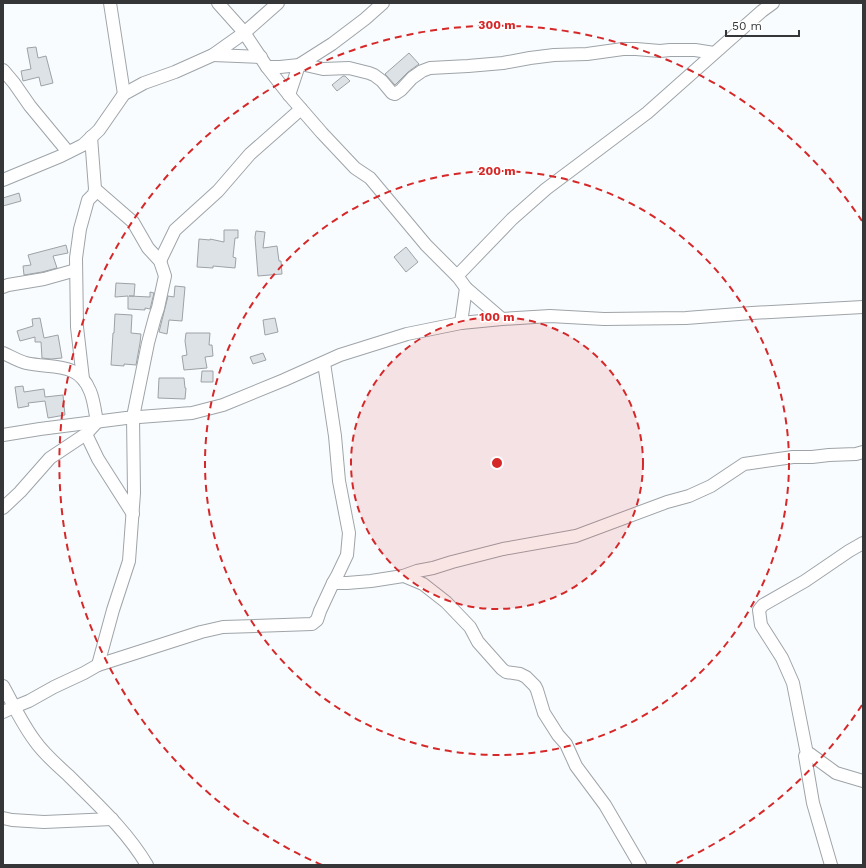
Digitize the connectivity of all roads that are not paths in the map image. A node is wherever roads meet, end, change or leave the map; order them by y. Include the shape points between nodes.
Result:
1 (110, 3) edge
2 (218, 3) edge
3 (278, 3) edge
4 (383, 3) edge
5 (773, 3) edge
6 (244, 33) junction
7 (714, 53) junction
8 (212, 55) junction
9 (264, 62) junction
10 (300, 64) junction
11 (3, 70) edge
12 (124, 94) junction
13 (289, 95) junction
14 (301, 109) junction
15 (91, 137) junction
16 (68, 152) junction
17 (3, 180) edge
18 (95, 189) junction
19 (160, 261) junction
20 (76, 270) junction
21 (457, 276) junction
22 (3, 287) edge
23 (466, 288) junction
24 (863, 307) edge
25 (502, 319) junction
26 (461, 323) junction
27 (3, 353) edge
28 (324, 363) junction
29 (83, 379) junction
30 (133, 417) junction
31 (97, 422) junction
32 (86, 434) junction
33 (3, 435) edge
34 (863, 452) edge
35 (3, 508) edge
36 (133, 514) junction
37 (863, 543) edge
38 (404, 576) junction
39 (332, 583) junction
40 (98, 665) junction
41 (3, 686) edge
42 (14, 707) junction
43 (3, 712) edge
44 (807, 754) junction
45 (863, 781) edge
46 (3, 818) edge
47 (112, 819) junction
48 (147, 865) edge
49 (640, 865) edge
50 (831, 865) edge

1 - 12 street
2 - 6 street
3 - 6 street
4 - 10 street via 332,44
5 - 7 street
6 - 8 street
6 - 9 street
7 - 10 street via 624,48 503,63 430,68 412,78 395,94 369,73 349,68 322,69
7 - 21 street via 646,113 546,188
8 - 9 street
8 - 12 street
9 - 10 street via 280,67
9 - 13 street
10 - 13 street
11 - 16 street
12 - 15 street via 99,130
13 - 14 street
14 - 19 street via 250,154 218,191 175,230
14 - 21 street via 354,168 370,178 426,245
15 - 16 street via 83,145
15 - 18 street
16 - 17 street
18 - 19 street via 133,222 148,248
18 - 20 street via 88,200 80,228
19 - 30 street via 165,276
20 - 22 street
20 - 29 street via 77,327
21 - 23 street
23 - 25 street
23 - 26 street
24 - 25 street via 686,318 604,319 550,316
25 - 26 street
26 - 28 street via 407,334
27 - 29 street via 25,363 69,369
28 - 30 street via 223,405 192,413
28 - 39 street via 338,454 339,481 349,533 347,555
29 - 31 street via 90,392
30 - 31 street
30 - 36 street
31 - 32 street
31 - 33 street
32 - 35 street via 50,458
32 - 36 street via 98,459
34 - 38 street via 793,457 744,464 711,486 689,496 576,536 503,549
36 - 40 street via 129,561
37 - 44 street via 763,605 759,610 762,624 794,682
38 - 39 street
38 - 49 street via 423,584 446,602 470,627 478,642 502,669 526,677 535,686 544,713 566,744 576,766 605,806
39 - 40 street via 317,620 312,624 223,627
40 - 42 street
41 - 42 street
42 - 43 street
42 - 47 street via 35,741
44 - 45 street via 836,773
44 - 50 street via 805,756 813,803
46 - 47 street via 44,822
47 - 48 street

